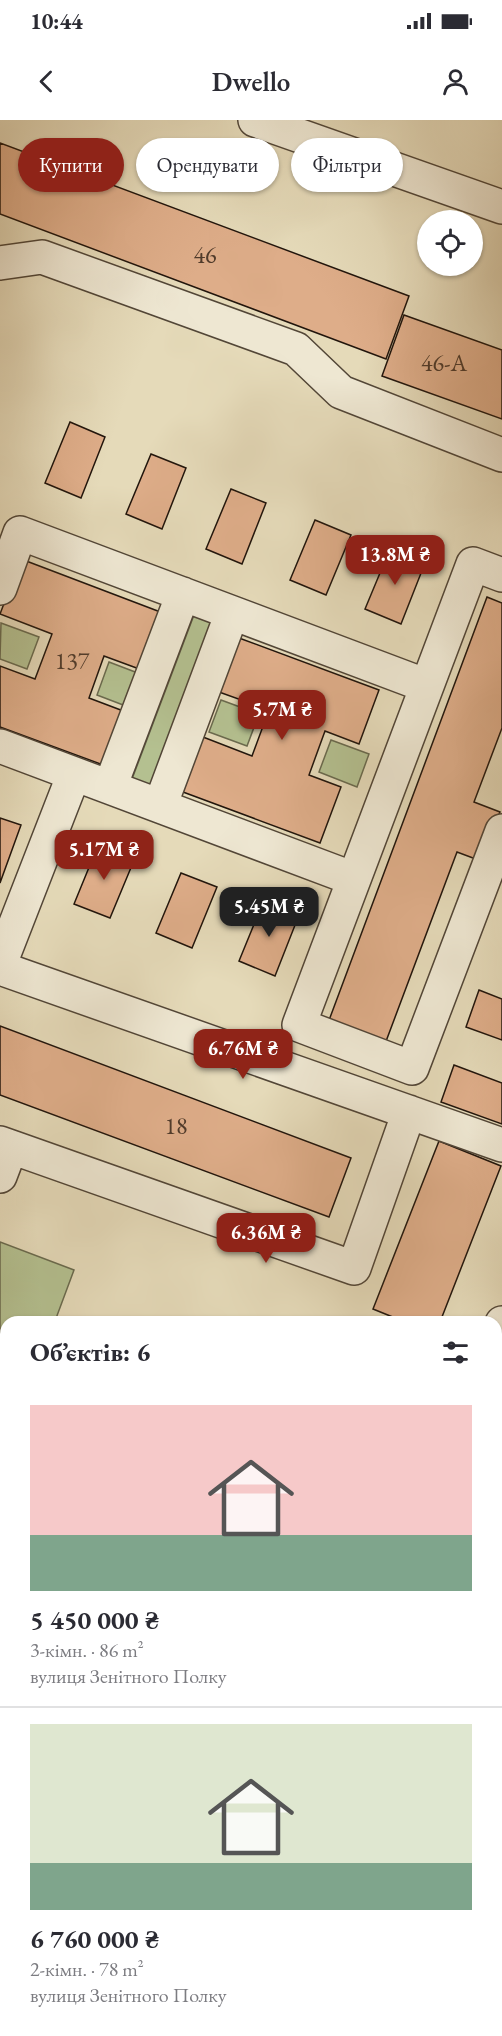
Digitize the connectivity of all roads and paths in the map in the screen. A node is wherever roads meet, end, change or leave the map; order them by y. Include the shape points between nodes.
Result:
1 (255, 120) edge
2 (502, 207) edge
3 (0, 263) edge
4 (502, 454) edge
5 (502, 575) edge
6 (0, 588) edge
7 (183, 594) junction
8 (232, 613) junction
9 (427, 686) junction
10 (0, 746) edge
11 (74, 774) junction
12 (110, 788) junction
13 (160, 806) junction
14 (501, 836) edge
15 (354, 879) junction
16 (0, 966) edge
17 (409, 1112) junction
18 (502, 1145) edge
19 (4, 1155) edge

1 - 2 street
3 - 4 street via 42,257 296,349 341,392
5 - 9 street via 473,564
6 - 7 street via 20,533
7 - 8 street
7 - 12 street
8 - 9 street
8 - 13 street
9 - 15 street
10 - 11 street
11 - 12 street
11 - 16 street
12 - 13 street
13 - 15 street
14 - 15 street via 412,1068 298,1025
16 - 17 street
17 - 18 street
17 - 19 street via 354,1268

